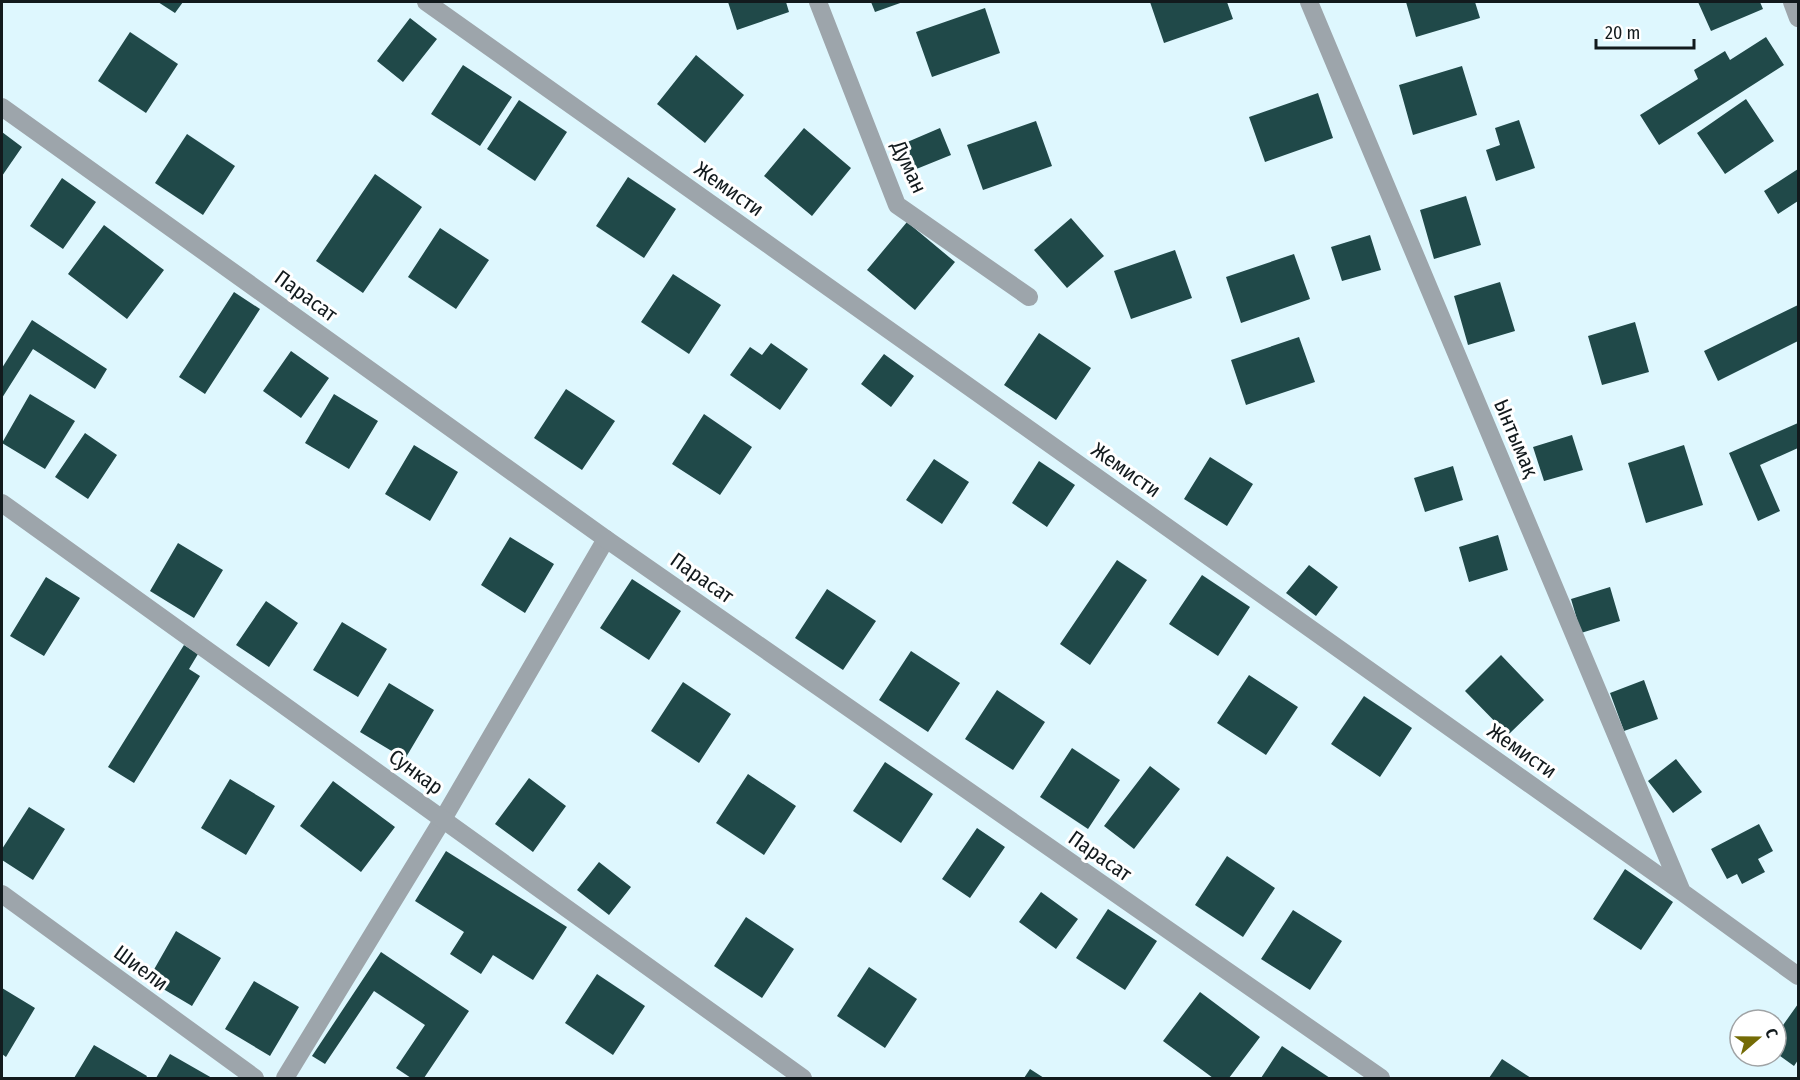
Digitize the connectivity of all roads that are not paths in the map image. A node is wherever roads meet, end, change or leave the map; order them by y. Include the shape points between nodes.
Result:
1 (426, 2) edge
2 (818, 2) edge
3 (1309, 2) edge
4 (1792, 2) edge
5 (1798, 18) edge
6 (2, 107) edge
7 (1029, 297) dead end
8 (2, 503) edge
9 (606, 539) junction
10 (443, 819) junction
11 (1682, 892) junction
12 (2, 894) edge
13 (1798, 976) edge
14 (255, 1078) edge
15 (285, 1078) edge
16 (803, 1078) edge
17 (1381, 1078) edge

1 - 11 street, Жемисти
2 - 7 street, Думан via 897,205
3 - 11 street, Ынтымақ
4 - 5 street
6 - 9 street, Парасат
8 - 10 street, Сункар
9 - 10 street
9 - 17 street, Парасат
10 - 15 street
10 - 16 street, Сункар
11 - 13 street, Жемисти
12 - 14 street, Шиели

